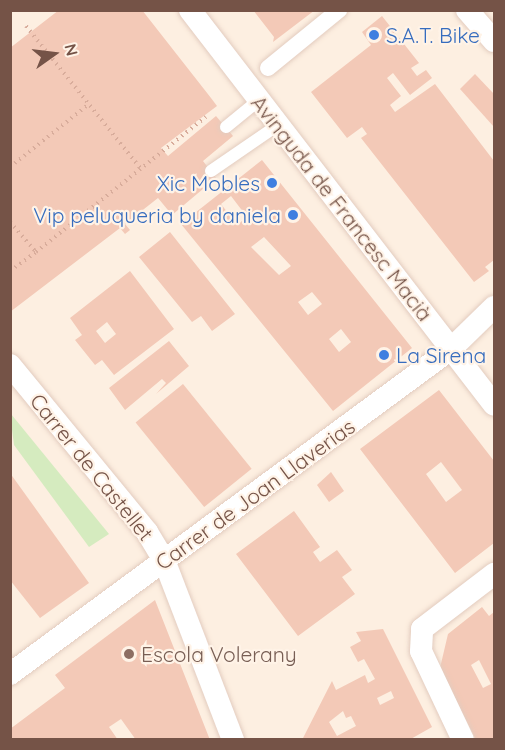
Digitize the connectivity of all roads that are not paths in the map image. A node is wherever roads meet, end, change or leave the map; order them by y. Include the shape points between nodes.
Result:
1 (190, 10) edge
2 (339, 10) edge
3 (467, 10) edge
4 (495, 41) edge
5 (268, 68) dead end
6 (259, 100) junction
7 (278, 125) junction
8 (226, 127) dead end
9 (211, 171) dead end
10 (495, 308) edge
11 (451, 349) junction
12 (10, 365) edge
13 (495, 405) edge
14 (164, 561) junction
15 (495, 574) edge
16 (10, 674) edge
17 (458, 738) edge
18 (233, 740) edge

1 - 6 street, Avinguda de Francesc Macià
2 - 5 street
3 - 4 street
6 - 7 street, Avinguda de Francesc Macià
6 - 8 lane
7 - 9 lane
7 - 11 street, Avinguda de Francesc Macià
10 - 11 street, Carrer de Joan Llaverias
11 - 13 street, Avinguda de Francesc Macià
11 - 14 street, Carrer de Joan Llaverias
12 - 14 street, Carrer de Castellet via 147,532
14 - 16 street, Carrer de Joan Llaverias
14 - 18 street, Carrer de Castellet
15 - 17 street via 422,629 421,651

